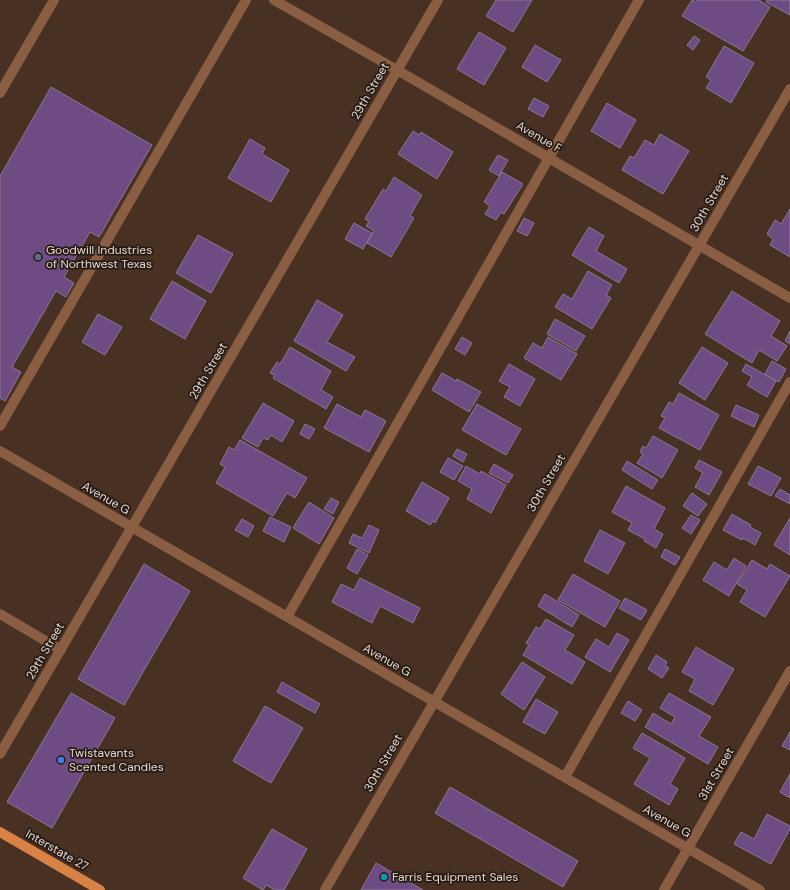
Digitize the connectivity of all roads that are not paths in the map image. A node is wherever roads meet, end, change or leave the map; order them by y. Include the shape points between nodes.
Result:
1 (54, 0) edge
2 (246, 0) edge
3 (274, 0) edge
4 (438, 0) edge
5 (639, 0) edge
6 (397, 70) junction
7 (790, 89) edge
8 (0, 94) edge
9 (549, 158) junction
10 (699, 246) junction
11 (790, 298) edge
12 (790, 382) edge
13 (0, 426) edge
14 (0, 451) edge
15 (132, 528) junction
16 (0, 614) edge
17 (287, 617) junction
18 (61, 650) junction
19 (790, 671) edge
20 (434, 702) junction
21 (0, 754) edge
22 (565, 777) junction
23 (0, 832) edge
24 (688, 848) junction
25 (100, 890) edge
26 (325, 890) edge
27 (664, 890) edge
28 (760, 890) edge

1 - 8 street
2 - 13 street
3 - 6 street, Avenue F
4 - 6 street, 29th Street
5 - 9 street
6 - 9 street, Avenue F
6 - 15 street, 29th Street
7 - 10 street, 30th Street
9 - 10 street, Avenue F
9 - 17 street
10 - 11 street, Avenue F
10 - 20 street, 30th Street
12 - 22 street
14 - 15 street, Avenue G
15 - 17 street, Avenue G
15 - 18 street, 29th Street
16 - 18 street
17 - 20 street, Avenue G
18 - 21 street, 29th Street
19 - 24 street, 31st Street
20 - 22 street, Avenue G
20 - 26 street, 30th Street
22 - 24 street, Avenue G
23 - 25 main road, Interstate 27
24 - 27 street, 31st Street
24 - 28 street, Avenue G

